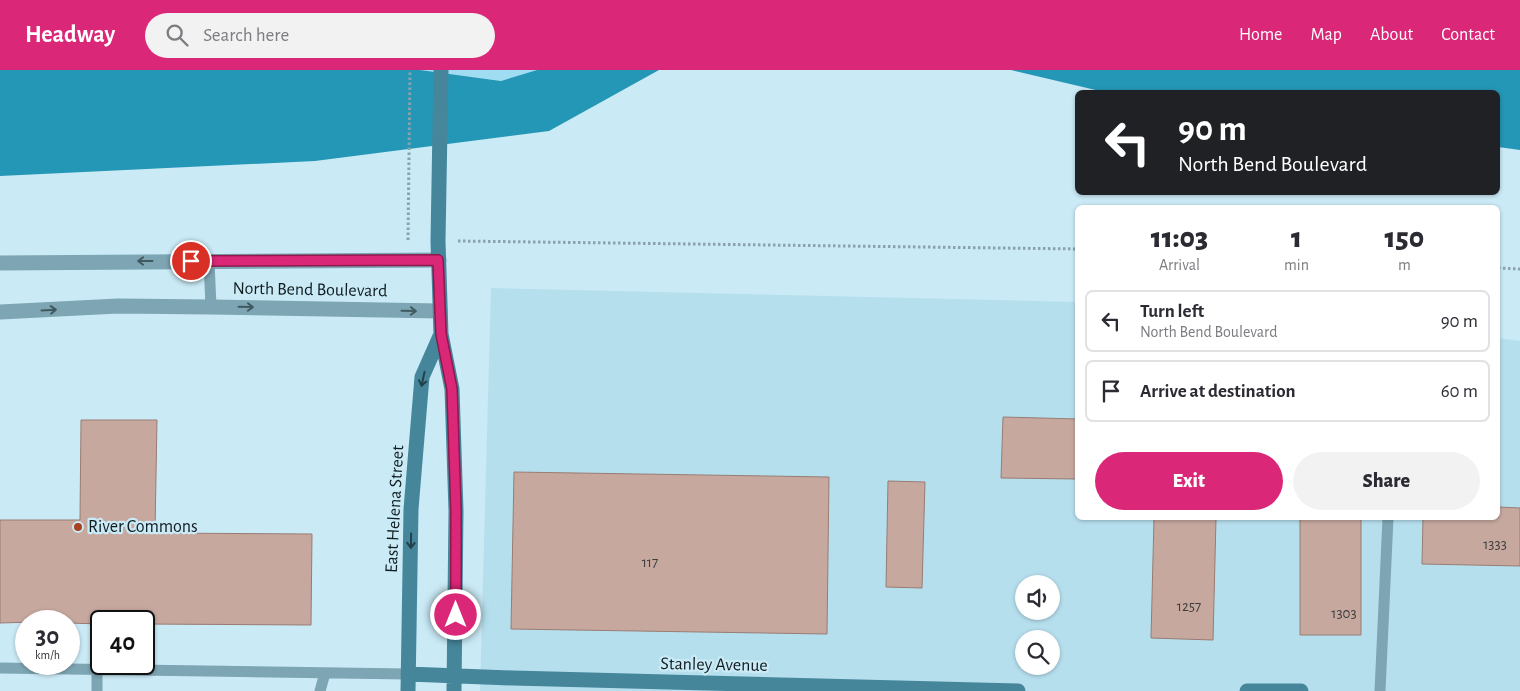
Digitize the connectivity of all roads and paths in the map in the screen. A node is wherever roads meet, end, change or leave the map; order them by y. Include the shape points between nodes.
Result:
1 (410, 70) edge
2 (441, 70) edge
3 (438, 241) junction
4 (408, 243) dead end
5 (1075, 248) edge
6 (438, 260) junction
7 (209, 261) junction
8 (0, 263) edge
9 (1500, 268) edge
10 (1520, 269) edge
11 (211, 307) junction
12 (0, 312) edge
13 (440, 312) junction
14 (441, 334) junction
15 (1388, 520) edge
16 (0, 668) edge
17 (90, 669) edge
18 (155, 670) edge
19 (325, 672) junction
20 (408, 674) junction
21 (97, 675) edge
22 (454, 676) junction
23 (96, 691) edge
24 (320, 691) edge
25 (408, 691) edge
26 (454, 691) edge
27 (1018, 691) edge
28 (1247, 691) edge
29 (1301, 691) edge
30 (1380, 691) edge

1 - 4 path
2 - 3 street, East Helena Street
3 - 5 path
3 - 6 street, East Helena Street
6 - 7 street, North Bend Boulevard
6 - 13 street, East Helena Street
7 -> 8 street, North Bend Boulevard
7 - 11 lane
9 - 10 path
12 -> 11 street, North Bend Boulevard via 118,306
11 -> 13 street, North Bend Boulevard
13 - 14 street, East Helena Street
14 -> 20 street, East Helena Street via 422,377 411,509
14 - 22 street, East Helena Street via 452,389 456,511
15 - 30 lane
16 - 17 lane
18 - 19 lane
19 - 20 lane
19 - 24 lane
20 - 22 street, Stanley Avenue
20 - 25 street, East Helena Street
21 - 23 lane
22 - 26 street, East Helena Street
22 - 27 street, Stanley Avenue
28 - 29 street

